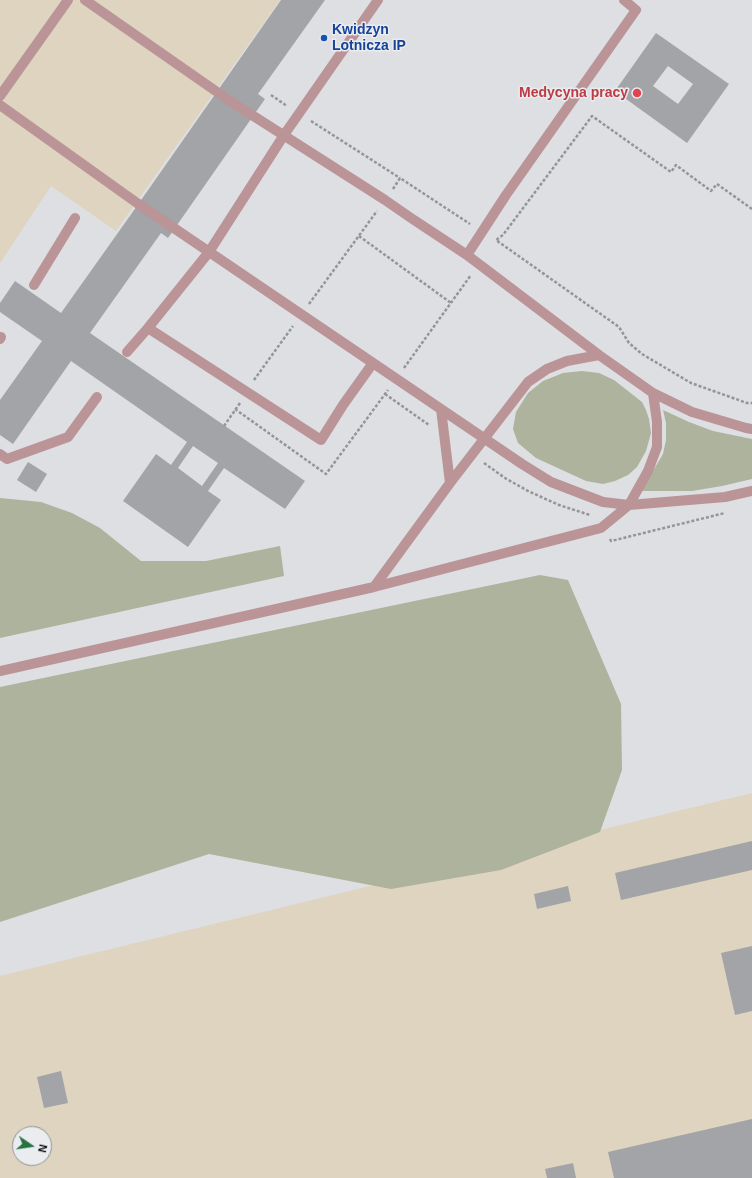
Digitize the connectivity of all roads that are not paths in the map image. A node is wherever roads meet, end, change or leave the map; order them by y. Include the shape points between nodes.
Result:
1 (68, 0) edge
2 (85, 0) edge
3 (378, 0) edge
4 (624, 0) edge
5 (0, 96) edge
6 (0, 105) edge
7 (284, 135) junction
8 (75, 218) dead end
9 (209, 252) junction
10 (467, 255) junction
11 (34, 285) dead end
12 (148, 328) junction
13 (127, 352) dead end
14 (599, 355) junction
15 (373, 363) junction
16 (653, 393) junction
17 (97, 396) dead end
18 (441, 409) junction
19 (752, 429) edge
20 (484, 438) junction
21 (0, 454) edge
22 (450, 483) junction
23 (752, 491) edge
24 (629, 505) junction
25 (374, 587) junction
26 (0, 671) edge

1 - 5 lane
2 - 7 lane via 230,101
3 - 7 lane
4 - 10 lane via 636,10
6 - 9 lane
7 - 9 lane
7 - 10 lane
8 - 11 lane
9 - 12 lane
9 - 15 lane
10 - 14 lane
12 - 13 lane
12 - 15 lane via 321,440
14 - 16 lane
14 - 20 lane via 567,361 547,369 528,382
15 - 18 lane
16 - 19 lane via 692,412
16 - 24 lane via 657,447 648,471
17 - 21 lane via 68,437 7,460
18 - 20 lane
18 - 22 lane
20 - 22 lane
20 - 24 lane via 550,482 603,502
22 - 25 lane
23 - 24 lane via 725,498
24 - 25 lane via 601,528
25 - 26 lane

